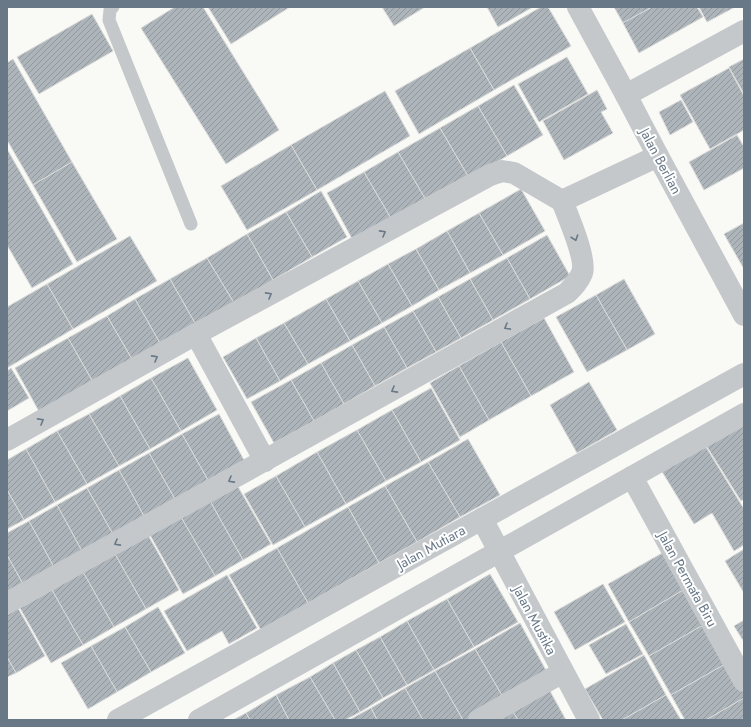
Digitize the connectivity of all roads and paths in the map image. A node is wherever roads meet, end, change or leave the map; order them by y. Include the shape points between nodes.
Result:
1 (113, 7) edge
2 (578, 7) edge
3 (744, 31) edge
4 (626, 95) junction
5 (658, 156) junction
6 (562, 201) junction
7 (191, 224) dead end
8 (744, 315) edge
9 (196, 334) junction
10 (744, 374) edge
11 (744, 414) edge
12 (7, 440) edge
13 (265, 461) junction
14 (632, 477) junction
15 (482, 519) junction
16 (499, 552) junction
17 (7, 603) edge
18 (563, 672) junction
19 (744, 681) edge
20 (118, 720) edge
21 (199, 720) edge
22 (479, 720) edge
23 (589, 720) edge

1 - 7 lane via 109,20
2 - 4 street, Jalan Berlian
3 - 4 street
4 - 5 street, Jalan Berlian
5 - 6 street
5 - 8 street, Jalan Berlian
9 -> 6 street via 490,175 502,171 514,174
6 -> 13 street via 583,260 582,273 567,293
12 -> 9 street
9 - 13 street
10 - 15 street, Jalan Mutiara
11 - 14 street
13 -> 17 street
14 - 16 street
14 - 19 street, Jalan Permata Biru
15 - 16 street, Jalan Mustika
15 - 20 street, Jalan Mutiara
16 - 18 street, Jalan Mustika
16 - 21 street
18 - 22 street
18 - 23 street, Jalan Mustika

